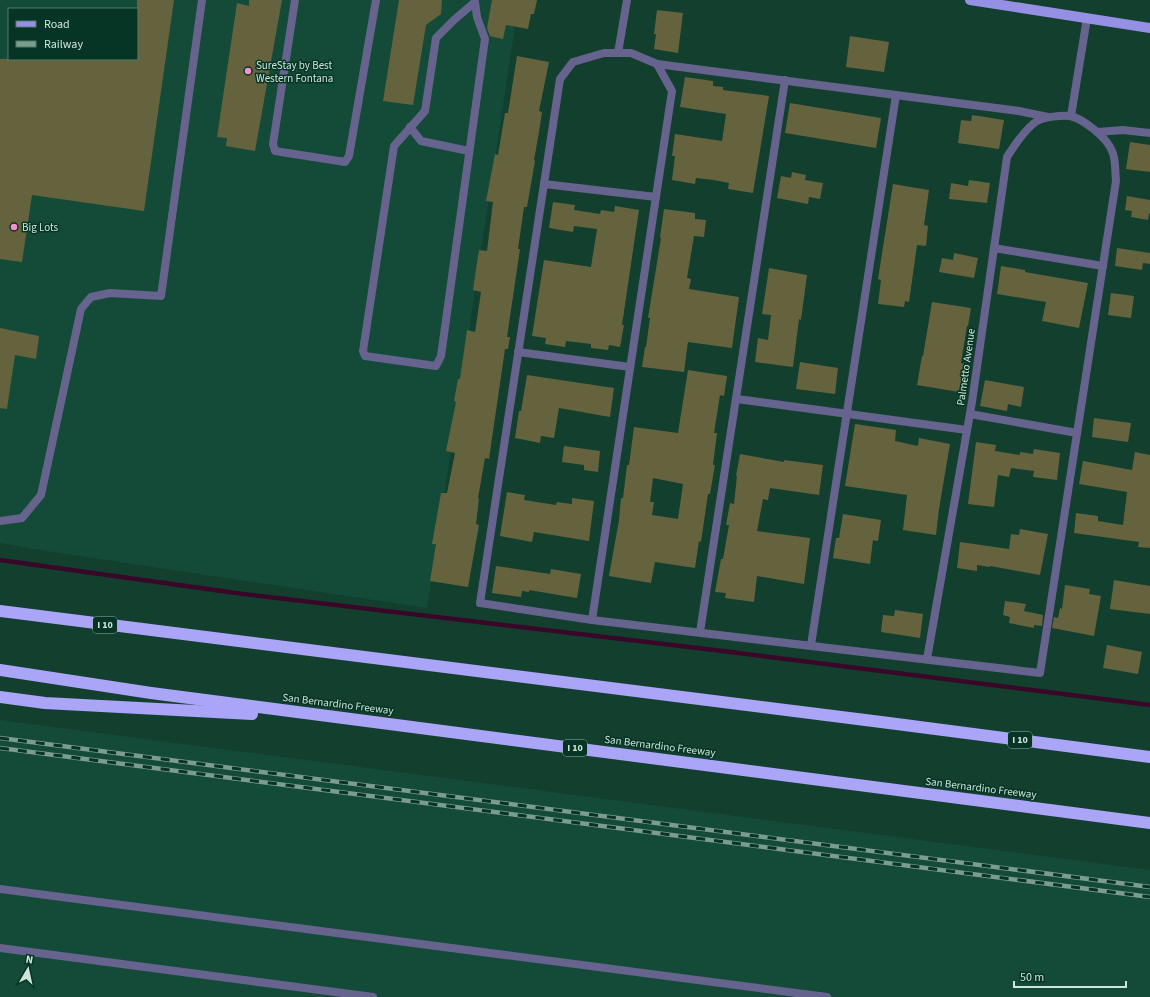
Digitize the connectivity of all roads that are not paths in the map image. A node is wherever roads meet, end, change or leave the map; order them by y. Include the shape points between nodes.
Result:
1 (202, 0) edge
2 (295, 0) edge
3 (376, 0) edge
4 (628, 0) edge
5 (970, 0) edge
6 (475, 1) edge
7 (1087, 18) junction
8 (1150, 28) edge
9 (618, 53) junction
10 (657, 64) junction
11 (785, 80) junction
12 (896, 95) junction
13 (1071, 116) junction
14 (1050, 117) junction
15 (410, 127) junction
16 (1097, 132) junction
17 (1150, 133) edge
18 (469, 152) junction
19 (544, 184) junction
20 (656, 197) junction
21 (994, 248) junction
22 (1103, 266) junction
23 (518, 352) junction
24 (630, 367) junction
25 (737, 399) junction
26 (847, 414) junction
27 (970, 414) junction
28 (967, 430) junction
29 (1077, 433) junction
30 (0, 521) edge
31 (3, 611) edge
32 (592, 620) junction
33 (700, 632) junction
34 (811, 645) junction
35 (927, 659) junction
36 (0, 670) edge
37 (0, 697) edge
38 (344, 718) junction
39 (1150, 757) edge
40 (1150, 823) edge
41 (0, 889) edge
42 (0, 948) edge
43 (373, 997) edge
44 (821, 997) edge

1 - 30 lane via 161,296 110,293 92,297 81,309 41,495 22,518
2 - 3 lane via 273,144 275,151 345,162 349,156
4 - 9 lane
5 - 7 main road
6 - 15 lane via 436,38 425,111
6 - 18 lane via 476,17 485,39
7 - 8 main road
7 - 13 lane
9 - 10 lane via 632,53
9 - 19 lane via 604,53 573,62 560,79
10 - 11 lane
10 - 20 lane via 672,91
11 - 12 lane
11 - 25 lane
12 - 14 lane
12 - 26 lane
13 - 14 lane, Palmetto Avenue
13 - 16 lane
14 - 21 lane, Palmetto Avenue via 1037,121 1007,156
15 - 18 lane via 421,141
15 - 18 lane via 394,146 363,351 365,356 436,366 441,356
16 - 17 lane via 1123,130
16 - 22 lane via 1113,151 1116,181
19 - 20 lane
19 - 23 lane
20 - 24 lane
21 - 22 lane
21 - 27 lane, Palmetto Avenue
22 - 29 lane
23 - 24 lane
23 - 32 lane via 480,603
24 - 32 lane
25 - 26 lane
25 - 33 lane
26 - 28 lane
26 - 34 lane
27 - 28 lane, Palmetto Avenue
27 - 29 lane
28 - 35 lane, Palmetto Avenue
29 - 35 lane via 1040,672
31 - 39 highway, I 10
32 - 33 lane
33 - 34 lane
34 - 35 lane
36 - 38 highway, San Bernardino Freeway / I 10
37 - 38 highway via 45,703
38 - 40 highway, San Bernardino Freeway / I 10
41 - 44 lane
42 - 43 lane

